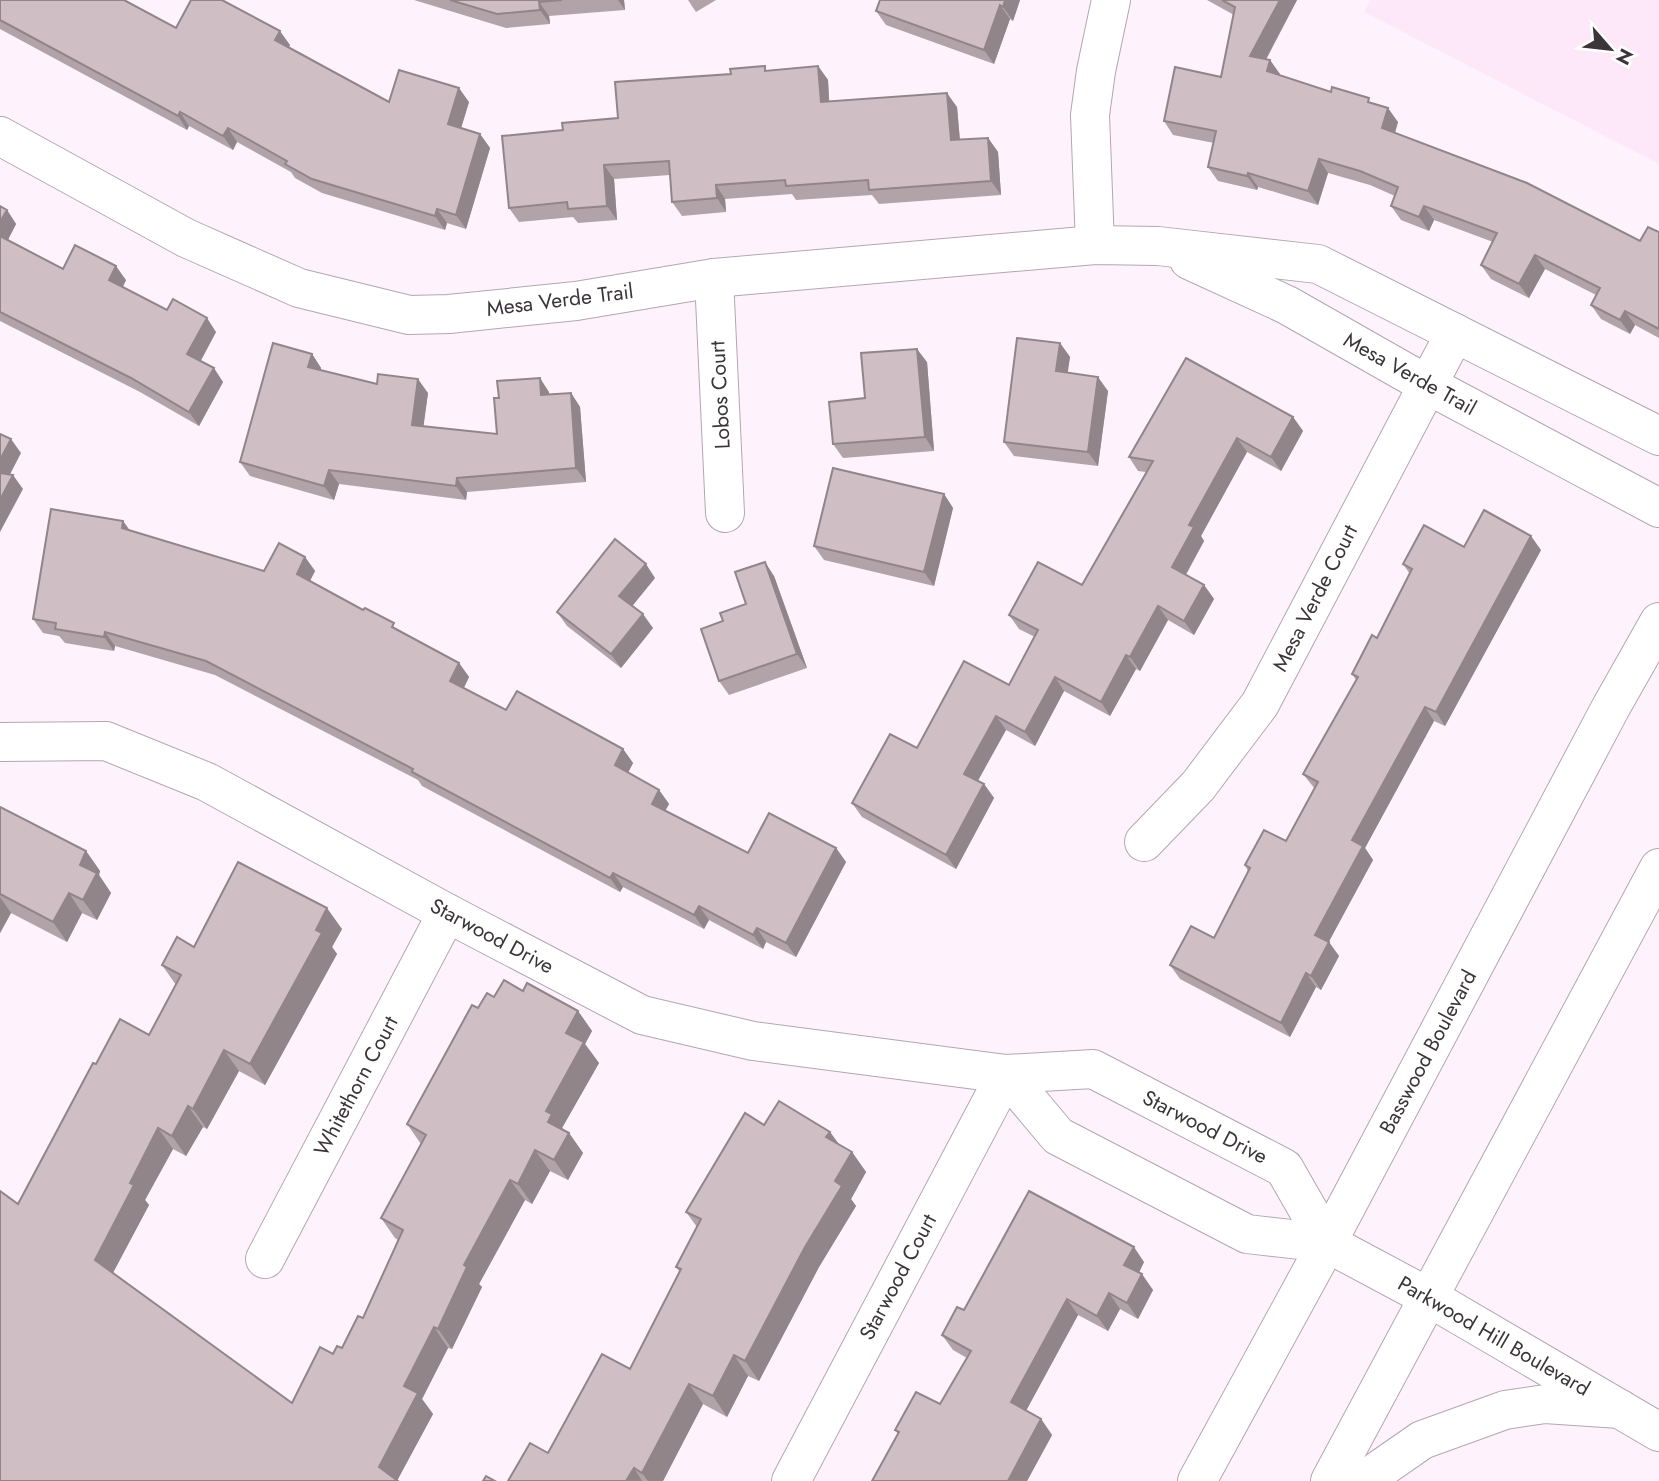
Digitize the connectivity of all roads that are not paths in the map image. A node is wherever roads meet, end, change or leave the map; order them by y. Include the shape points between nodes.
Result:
1 (1111, 0) edge
2 (0, 136) edge
3 (1094, 245) junction
4 (1158, 247) junction
5 (714, 278) junction
6 (1454, 333) junction
7 (1426, 384) junction
8 (1659, 436) edge
9 (1659, 508) edge
10 (726, 513) dead end
11 (1659, 622) edge
12 (0, 742) edge
13 (1144, 842) dead end
14 (1659, 868) edge
15 (447, 913) junction
16 (1006, 1074) junction
17 (1327, 1243) junction
18 (265, 1259) dead end
19 (1430, 1298) junction
20 (1620, 1409) junction
21 (1659, 1432) edge
22 (791, 1481) edge
23 (1197, 1481) edge
24 (1330, 1481) edge
25 (1363, 1481) edge

1 - 3 street via 1090,115
2 - 5 street, Mesa Verde Trail via 186,238 299,288 409,315 576,301
3 - 4 street, Mesa Verde Trail
3 - 5 street, Mesa Verde Trail
4 - 6 street, Mesa Verde Trail via 1318,264
4 - 7 street, Mesa Verde Trail via 1287,305
5 - 10 street, Lobos Court
6 - 7 street, Mesa Verde Court
6 - 8 street, Mesa Verde Trail
7 - 9 street, Mesa Verde Trail
7 - 13 street, Mesa Verde Court via 1260,704 1198,786
11 - 17 street, Basswood Boulevard
12 - 15 street, Starwood Drive via 106,741 207,782
14 - 19 street
15 - 16 street, Starwood Drive via 642,1015 752,1041
15 - 18 street, Whitethorn Court
16 - 17 street via 1058,1136 1247,1234
16 - 17 street, Starwood Drive via 1093,1069 1284,1168
16 - 22 street, Starwood Court
17 - 19 street, Parkwood Hill Boulevard
17 - 23 street, Basswood Boulevard
19 - 20 street, Parkwood Hill Boulevard
19 - 24 street
20 - 21 street, Parkwood Hill Boulevard
20 - 25 street via 1545,1404 1506,1410 1422,1440

